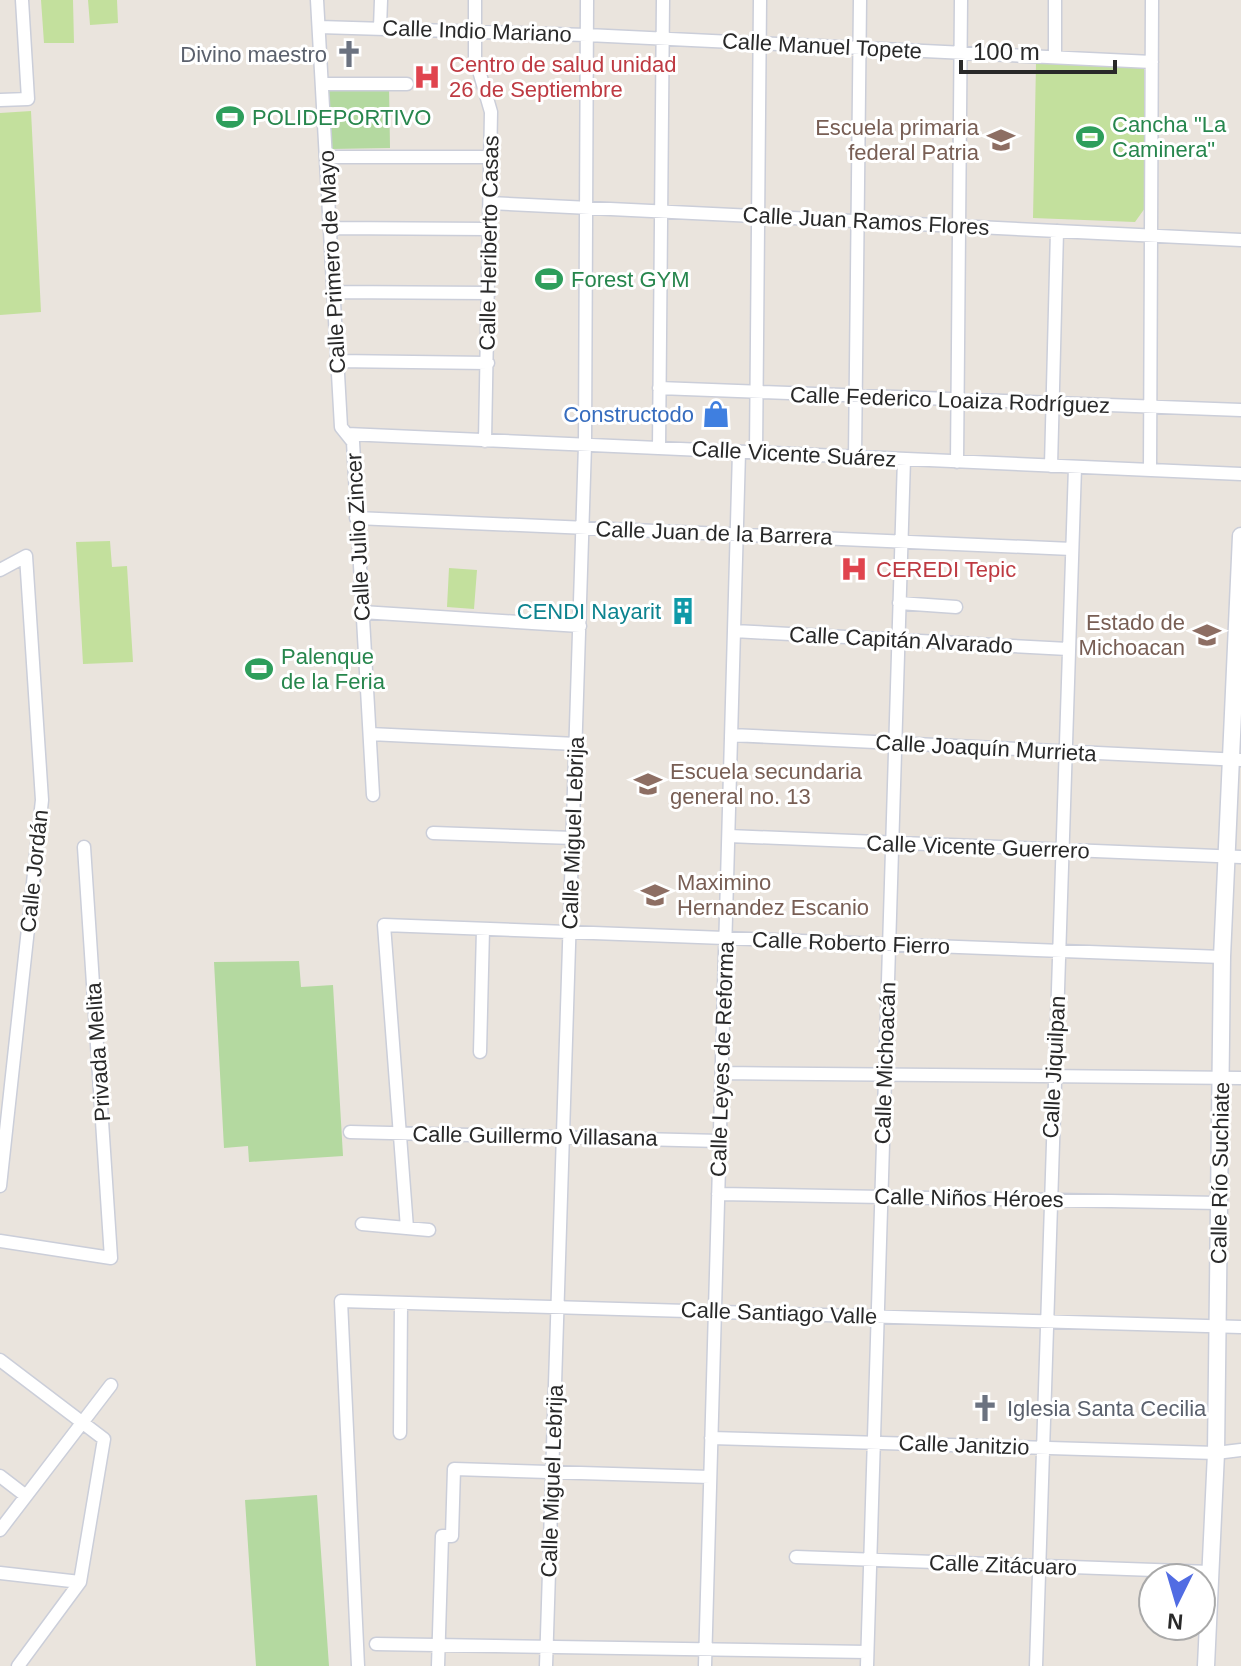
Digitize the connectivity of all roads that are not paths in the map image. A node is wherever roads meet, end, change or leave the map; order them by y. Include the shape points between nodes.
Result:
1 (22, 0) edge
2 (317, 0) edge
3 (381, 0) edge
4 (475, 0) edge
5 (587, 0) edge
6 (663, 0) edge
7 (760, 0) edge
8 (860, 0) edge
9 (961, 0) edge
10 (1055, 0) edge
11 (1152, 0) edge
12 (319, 27) junction
13 (380, 28) junction
14 (474, 30) junction
15 (587, 35) junction
16 (663, 38) junction
17 (760, 43) junction
18 (859, 48) junction
19 (961, 53) junction
20 (1055, 57) junction
21 (1152, 62) junction
22 (322, 84) junction
23 (407, 84) dead end
24 (0, 100) edge
25 (326, 157) junction
26 (490, 157) junction
27 (490, 203) junction
28 (586, 208) junction
29 (661, 211) junction
30 (759, 216) junction
31 (857, 221) junction
32 (959, 226) junction
33 (330, 228) junction
34 (489, 229) junction
35 (1057, 231) junction
36 (1153, 235) junction
37 (1241, 240) edge
38 (333, 292) junction
39 (489, 293) junction
40 (337, 361) junction
41 (488, 363) junction
42 (659, 388) junction
43 (757, 392) junction
44 (855, 396) junction
45 (958, 400) junction
46 (1052, 404) junction
47 (1151, 408) junction
48 (1241, 410) edge
49 (344, 431) junction
50 (485, 441) junction
51 (585, 445) junction
52 (659, 448) junction
53 (739, 452) junction
54 (756, 453) junction
55 (855, 457) junction
56 (904, 459) junction
57 (957, 462) junction
58 (1051, 466) junction
59 (1075, 467) junction
60 (1150, 470) junction
61 (1241, 474) edge
62 (356, 518) junction
63 (583, 528) junction
64 (737, 534) junction
65 (1241, 536) edge
66 (901, 541) junction
67 (1072, 549) junction
68 (0, 570) edge
69 (1240, 579) edge
70 (899, 603) junction
71 (956, 607) dead end
72 (362, 612) junction
73 (580, 626) junction
74 (734, 631) junction
75 (898, 640) junction
76 (1068, 649) junction
77 (370, 734) junction
78 (731, 735) junction
79 (576, 744) junction
80 (895, 744) junction
81 (1067, 751) junction
82 (1237, 760) edge
83 (373, 795) dead end
84 (433, 833) dead end
85 (729, 836) junction
86 (573, 838) junction
87 (892, 843) junction
88 (84, 847) dead end
89 (1063, 850) junction
90 (1234, 857) edge
91 (483, 929) junction
92 (570, 932) junction
93 (726, 938) junction
94 (889, 944) junction
95 (1060, 951) junction
96 (1222, 957) junction
97 (480, 1052) dead end
98 (722, 1073) junction
99 (885, 1075) junction
100 (1053, 1076) junction
101 (1221, 1078) junction
102 (1241, 1078) edge
103 (350, 1132) dead end
104 (400, 1133) junction
105 (563, 1137) junction
106 (720, 1141) junction
107 (0, 1186) edge
108 (718, 1194) junction
109 (881, 1197) junction
110 (1048, 1200) junction
111 (1219, 1203) junction
112 (362, 1224) dead end
113 (407, 1228) junction
114 (429, 1230) dead end
115 (0, 1241) edge
116 (401, 1303) junction
117 (558, 1307) junction
118 (715, 1312) junction
119 (878, 1316) junction
120 (1044, 1321) junction
121 (1217, 1325) junction
122 (1241, 1327) edge
123 (0, 1360) edge
124 (111, 1385) dead end
125 (82, 1423) junction
126 (400, 1433) dead end
127 (711, 1438) junction
128 (874, 1443) junction
129 (1041, 1448) junction
130 (1241, 1450) edge
131 (1216, 1453) junction
132 (552, 1473) junction
133 (0, 1476) edge
134 (710, 1477) junction
135 (26, 1496) junction
136 (0, 1530) edge
137 (796, 1557) dead end
138 (870, 1560) junction
139 (1211, 1562) edge
140 (1039, 1566) junction
141 (1137, 1569) edge
142 (0, 1573) edge
143 (80, 1582) junction
144 (1207, 1642) edge
145 (376, 1644) dead end
146 (439, 1645) junction
147 (547, 1647) junction
148 (705, 1649) junction
149 (867, 1652) junction
150 (18, 1666) edge
151 (358, 1666) edge
152 (438, 1666) edge
153 (546, 1666) edge
154 (705, 1666) edge
155 (867, 1666) edge
156 (1036, 1666) edge
157 (1206, 1666) edge

1 - 24 street via 28,99
2 - 12 street, Calle Primero de Mayo
3 - 13 street
4 - 14 street, Calle Heriberto Casas
5 - 15 street, Calle Miguel Lebrija
6 - 16 street
7 - 17 street
8 - 18 street
9 - 19 street
10 - 20 street
11 - 21 street
12 - 13 street, Calle Indio Mariano
12 - 22 street, Calle Primero de Mayo
13 - 14 street, Calle Indio Mariano
14 - 15 street, Calle Indio Mariano
14 - 26 street, Calle Heriberto Casas via 475,57 491,112
15 - 16 street, Calle Manuel Topete
15 - 28 street, Calle Miguel Lebrija
16 - 17 street, Calle Manuel Topete
16 - 29 street
17 - 18 street, Calle Manuel Topete
17 - 30 street
18 - 19 street, Calle Manuel Topete
18 - 31 street
19 - 20 street, Calle Manuel Topete
19 - 32 street
20 - 21 street, Calle Manuel Topete
21 - 36 street
22 - 23 street
22 - 25 street, Calle Primero de Mayo
25 - 26 street
25 - 33 street, Calle Primero de Mayo
26 - 27 street, Calle Heriberto Casas
27 - 28 street, Calle Juan Ramos Flores
27 - 34 street, Calle Heriberto Casas
28 - 29 street, Calle Juan Ramos Flores
28 - 51 street, Calle Miguel Lebrija
29 - 30 street, Calle Juan Ramos Flores
29 - 42 street
30 - 31 street, Calle Juan Ramos Flores
30 - 43 street
31 - 32 street, Calle Juan Ramos Flores
31 - 44 street
32 - 35 street, Calle Juan Ramos Flores
32 - 45 street
33 - 34 street
33 - 38 street, Calle Primero de Mayo
34 - 39 street, Calle Heriberto Casas
35 - 36 street, Calle Juan Ramos Flores
35 - 46 street
36 - 37 street, Calle Juan Ramos Flores
36 - 47 street
38 - 39 street
38 - 40 street, Calle Primero de Mayo
39 - 41 street, Calle Heriberto Casas
40 - 41 street
40 - 49 street, Calle Primero de Mayo
41 - 50 street, Calle Heriberto Casas
42 - 43 street, Calle Federico Loaiza Rodríguez
42 - 52 street
43 - 44 street, Calle Federico Loaiza Rodríguez
43 - 54 street
44 - 45 street, Calle Federico Loaiza Rodríguez
44 - 55 street
45 - 46 street, Calle Federico Loaiza Rodríguez
45 - 57 street
46 - 47 street, Calle Federico Loaiza Rodríguez
46 - 58 street
47 - 48 street, Calle Federico Loaiza Rodríguez
47 - 60 street
49 - 50 street, Calle Vicente Suárez
49 - 62 street, Calle Julio Zincer via 353,442
50 - 51 street, Calle Vicente Suárez
51 - 52 street, Calle Vicente Suárez
51 - 63 street, Calle Miguel Lebrija
52 - 53 street, Calle Vicente Suárez
53 - 54 street, Calle Vicente Suárez
53 - 64 street, Calle Leyes de Reforma
54 - 55 street, Calle Vicente Suárez
55 - 56 street, Calle Vicente Suárez
56 - 57 street, Calle Vicente Suárez
56 - 66 street, Calle Michoacán
57 - 58 street, Calle Vicente Suárez
58 - 59 street, Calle Vicente Suárez
59 - 60 street, Calle Vicente Suárez
59 - 67 street, Calle Jiquilpan
60 - 61 street, Calle Vicente Suárez
62 - 63 street, Calle Juan de la Barrera
62 - 72 street, Calle Julio Zincer
63 - 64 street, Calle Juan de la Barrera
63 - 73 street, Calle Miguel Lebrija
64 - 66 street, Calle Juan de la Barrera
64 - 74 street, Calle Leyes de Reforma
65 - 69 main road, Calle Río Suchiate
66 - 67 street, Calle Juan de la Barrera
66 - 70 street, Calle Michoacán
67 - 76 street, Calle Jiquilpan
68 - 107 street, Calle Jordán via 26,556 42,800
69 - 82 main road, Calle Río Suchiate
70 - 71 street
70 - 75 street, Calle Michoacán
72 - 73 street
72 - 77 street, Calle Julio Zincer
73 - 79 street, Calle Miguel Lebrija
74 - 75 street, Calle Capitán Alvarado
74 - 78 street, Calle Leyes de Reforma
75 - 76 street, Calle Capitán Alvarado
75 - 80 street, Calle Michoacán
76 - 81 street, Calle Jiquilpan
77 - 79 street
77 - 83 street, Calle Julio Zincer
78 - 80 street, Calle Joaquín Murrieta
78 - 85 street, Calle Leyes de Reforma
79 - 86 street, Calle Miguel Lebrija
80 - 81 street, Calle Joaquín Murrieta
80 - 87 street, Calle Michoacán
81 - 82 street, Calle Joaquín Murrieta
81 - 89 street, Calle Jiquilpan
82 - 90 main road, Calle Río Suchiate
84 - 86 street
85 - 87 street, Calle Vicente Guerrero
85 - 93 street, Calle Leyes de Reforma
86 - 92 street, Calle Miguel Lebrija
87 - 89 street, Calle Vicente Guerrero
87 - 94 street, Calle Michoacán
88 - 115 street, Privada Melita via 111,1258
89 - 90 street, Calle Vicente Guerrero
89 - 95 street, Calle Jiquilpan
90 - 96 main road, Calle Río Suchiate
91 - 92 street, Calle Roberto Fierro
91 - 97 street
91 - 104 street, Calle Roberto Fierro via 384,925
92 - 93 street, Calle Roberto Fierro
92 - 105 street, Calle Miguel Lebrija
93 - 94 street, Calle Roberto Fierro
93 - 98 street, Calle Leyes de Reforma
94 - 95 street, Calle Roberto Fierro
94 - 99 street, Calle Michoacán
95 - 96 street, Calle Roberto Fierro
95 - 100 street, Calle Jiquilpan
96 - 101 main road, Calle Río Suchiate
98 - 99 street
98 - 106 street, Calle Leyes de Reforma
99 - 100 street
99 - 109 street, Calle Michoacán
100 - 101 street
100 - 110 street, Calle Jiquilpan
101 - 102 street
101 - 111 main road, Calle Río Suchiate
103 - 104 street, Calle Guillermo Villasana
104 - 105 street, Calle Guillermo Villasana
104 - 113 street
105 - 106 street, Calle Guillermo Villasana
105 - 117 street, Calle Miguel Lebrija
106 - 108 street, Calle Leyes de Reforma
108 - 109 street, Calle Niños Héroes
108 - 118 street, Calle Leyes de Reforma
109 - 110 street, Calle Niños Héroes
109 - 119 street, Calle Michoacán
110 - 111 street, Calle Niños Héroes
110 - 120 street, Calle Jiquilpan
111 - 121 main road, Calle Río Suchiate
112 - 113 street
113 - 114 street
116 - 117 street, Calle Santiago Valle
116 - 126 street
116 - 151 street, Calle Santiago Valle via 341,1301
117 - 118 street, Calle Santiago Valle
117 - 132 street, Calle Miguel Lebrija
118 - 119 street, Calle Santiago Valle
118 - 127 street, Calle Leyes de Reforma
119 - 120 street, Calle Santiago Valle
119 - 128 street, Calle Michoacán
120 - 121 street, Calle Santiago Valle
120 - 129 street, Calle Jiquilpan
121 - 122 street, Calle Santiago Valle
121 - 131 main road, Calle Río Suchiate
123 - 125 street
124 - 125 street
125 - 135 street
125 - 143 street via 104,1439
127 - 128 street, Calle Janitzio
127 - 134 street, Calle Leyes de Reforma
128 - 129 street, Calle Janitzio
128 - 138 street, Calle Michoacán
129 - 131 street, Calle Janitzio
129 - 140 street, Calle Jiquilpan
130 - 131 street, Calle Janitzio
131 - 139 main road, Calle Río Suchiate
132 - 134 street
132 - 146 street via 454,1469 452,1536 442,1536
132 - 147 street, Calle Miguel Lebrija
133 - 135 street
134 - 148 street, Calle Leyes de Reforma
135 - 136 street
137 - 138 street, Calle Zitácuaro
138 - 140 street, Calle Zitácuaro
138 - 149 street, Calle Michoacán
140 - 141 street, Calle Zitácuaro
140 - 156 street, Calle Jiquilpan
142 - 143 street
143 - 150 street
144 - 157 main road, Calle Río Suchiate
145 - 146 street
146 - 147 street
146 - 152 street
147 - 148 street
147 - 153 street, Calle Miguel Lebrija
148 - 149 street
148 - 154 street, Calle Leyes de Reforma
149 - 155 street, Calle Michoacán

